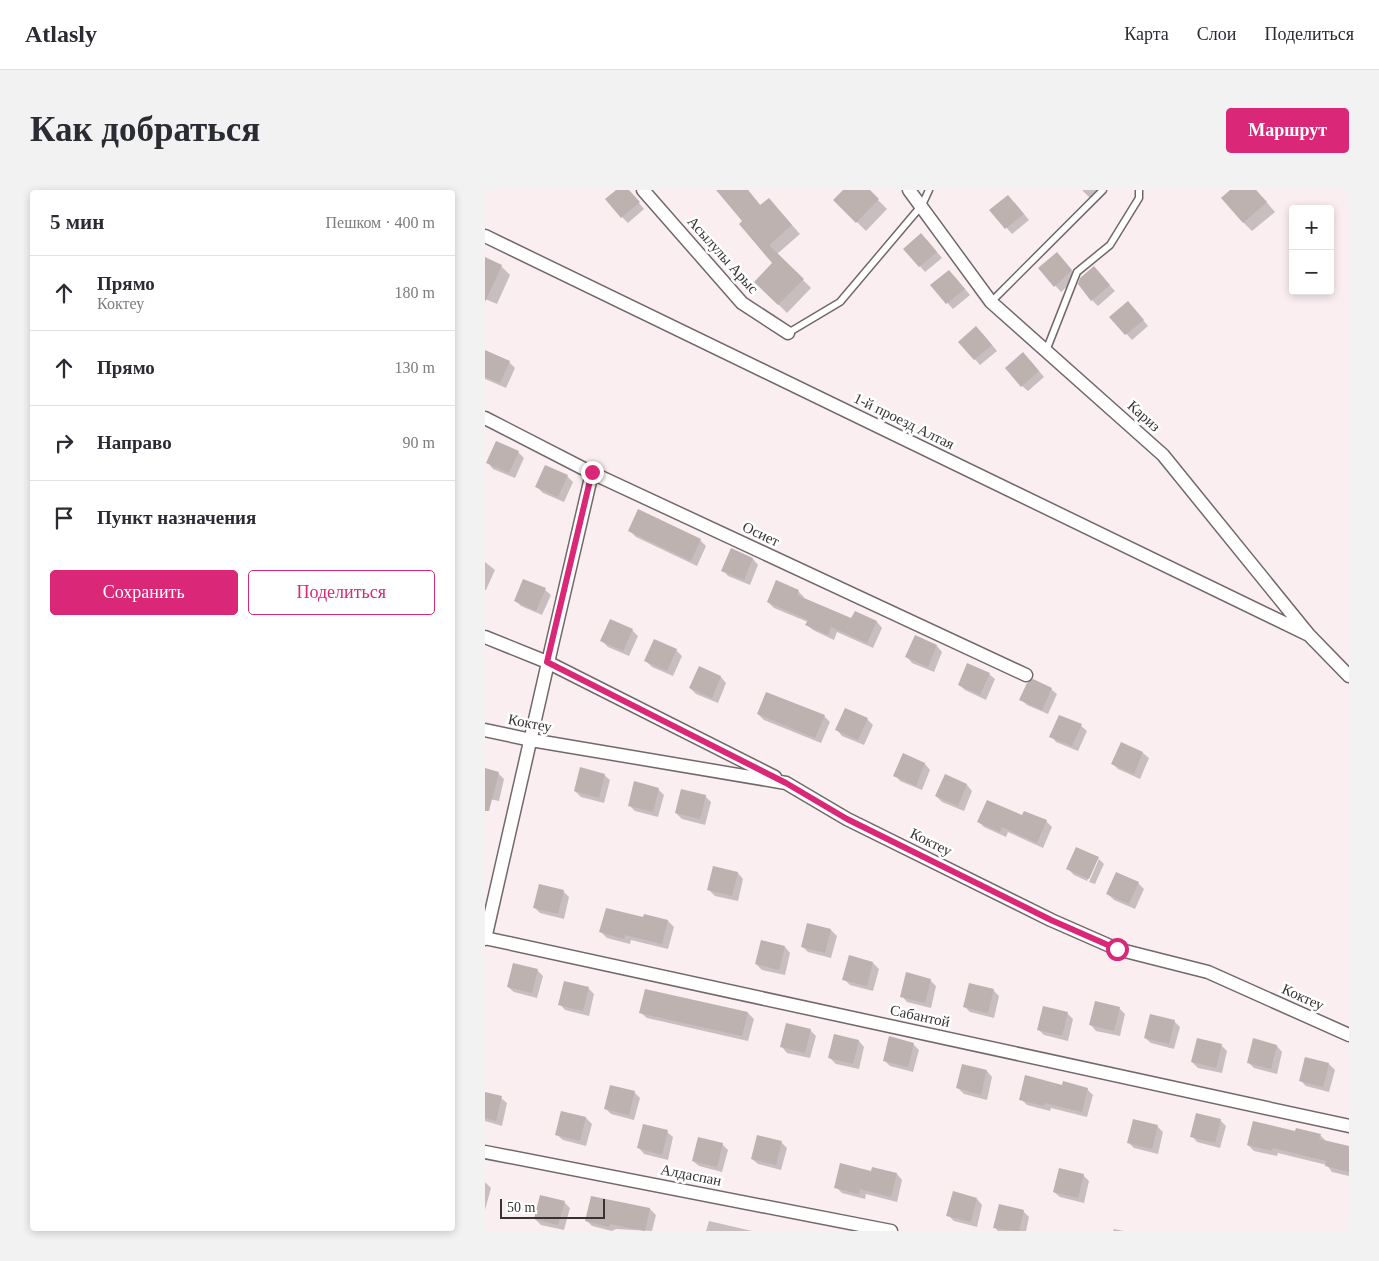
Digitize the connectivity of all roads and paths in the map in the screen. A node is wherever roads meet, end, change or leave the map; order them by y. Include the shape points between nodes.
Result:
1 (643, 190) edge
2 (909, 190) edge
3 (929, 190) edge
4 (1103, 190) edge
5 (1139, 190) edge
6 (922, 205) junction
7 (485, 236) edge
8 (991, 302) junction
9 (788, 333) joint
10 (1046, 351) junction
11 (485, 418) edge
12 (592, 472) junction
13 (1309, 636) junction
14 (485, 637) edge
15 (547, 662) junction
16 (1026, 676) dead end
17 (1349, 676) edge
18 (485, 730) edge
19 (531, 740) junction
20 (786, 783) junction
21 (485, 938) edge
22 (1349, 1035) edge
23 (1349, 1126) edge
24 (485, 1152) edge
25 (891, 1231) edge

1 - 9 street, Асылулы Арыс via 742,303
2 - 6 street, Кариз
3 - 6 lane
4 - 8 lane
5 - 10 lane via 1139,198 1110,245 1077,272
6 - 8 street, Кариз
6 - 9 lane via 840,302
7 - 13 street, 1-й проезд Алтая
8 - 10 street, Кариз
10 - 13 street, Кариз via 1163,455
11 - 12 street, Осиет
12 - 15 street
12 - 16 street, Осиет
13 - 17 street, Кариз
14 - 15 street
15 - 19 street
15 - 20 street
18 - 19 street, Коктеу
19 - 20 street, Коктеу
19 - 21 street
20 - 22 street, Коктеу via 847,819 1051,920 1117,949 1208,972
21 - 23 street, Сабантой
24 - 25 street, Алдаспан

